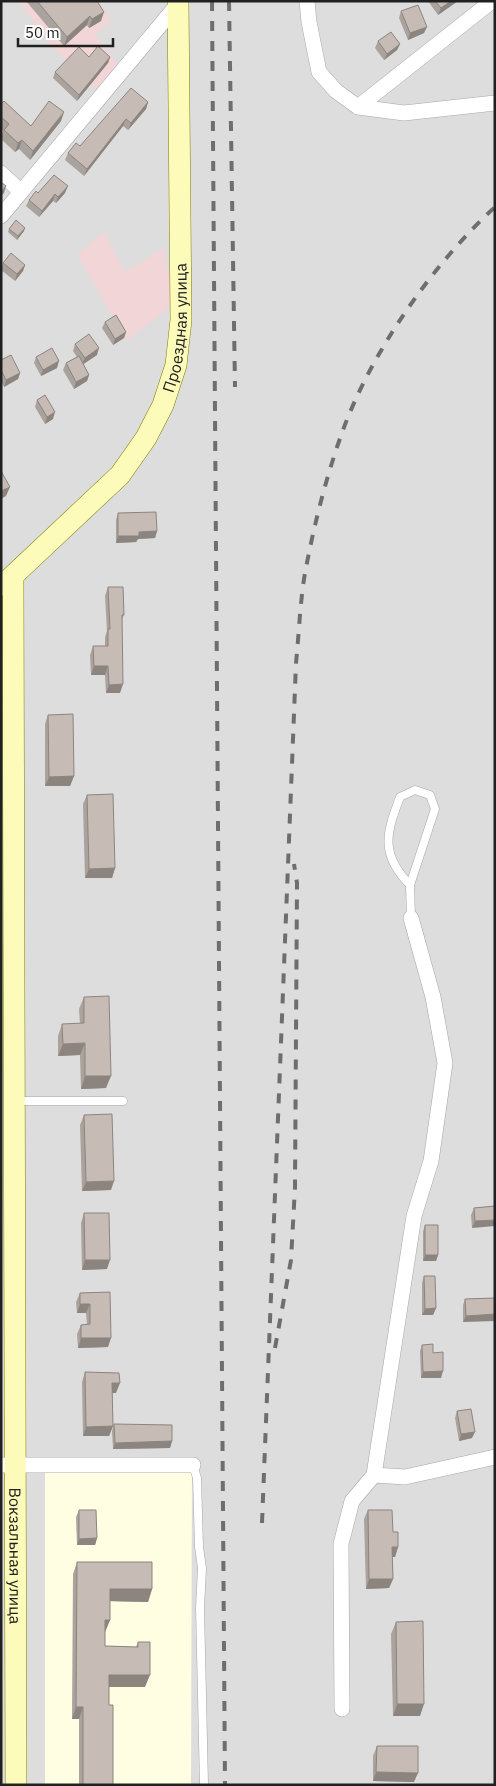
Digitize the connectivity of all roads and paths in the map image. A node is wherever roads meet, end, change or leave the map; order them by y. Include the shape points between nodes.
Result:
1 (307, 1) edge
2 (492, 1) edge
3 (178, 3) edge
4 (495, 103) edge
5 (358, 108) junction
6 (1, 173) edge
7 (21, 192) junction
8 (1, 216) edge
9 (5, 577) edge
10 (410, 884) junction
11 (411, 918) joint
12 (9, 1087) edge
13 (123, 1101) dead end
14 (8, 1279) edge
15 (495, 1457) edge
16 (8, 1465) edge
17 (193, 1465) joint
18 (374, 1475) junction
19 (9, 1652) edge
20 (342, 1709) dead end
21 (16, 1785) edge
22 (204, 1785) edge

1 - 5 street via 308,22 320,72 336,91
2 - 5 street
3 - 7 street
3 - 9 street, Проездная улица via 181,320 176,365 164,405 120,475
4 - 5 street via 404,113
6 - 7 street
7 - 8 street
9 - 12 street, Вокзальная улица
10 - 10 lane via 435,809 430,795 415,790 400,797 391,821 388,854 397,871
10 - 11 lane
11 - 18 street via 433,997 445,1063 431,1160 414,1216
12 - 13 lane
12 - 14 street, Вокзальная улица
14 - 16 street, Вокзальная улица
15 - 18 street via 405,1477
16 - 17 street
16 - 19 street, Вокзальная улица
17 - 22 lane via 197,1478 198,1547 202,1568
18 - 20 street via 352,1501 340,1544
19 - 21 street, Вокзальная улица

